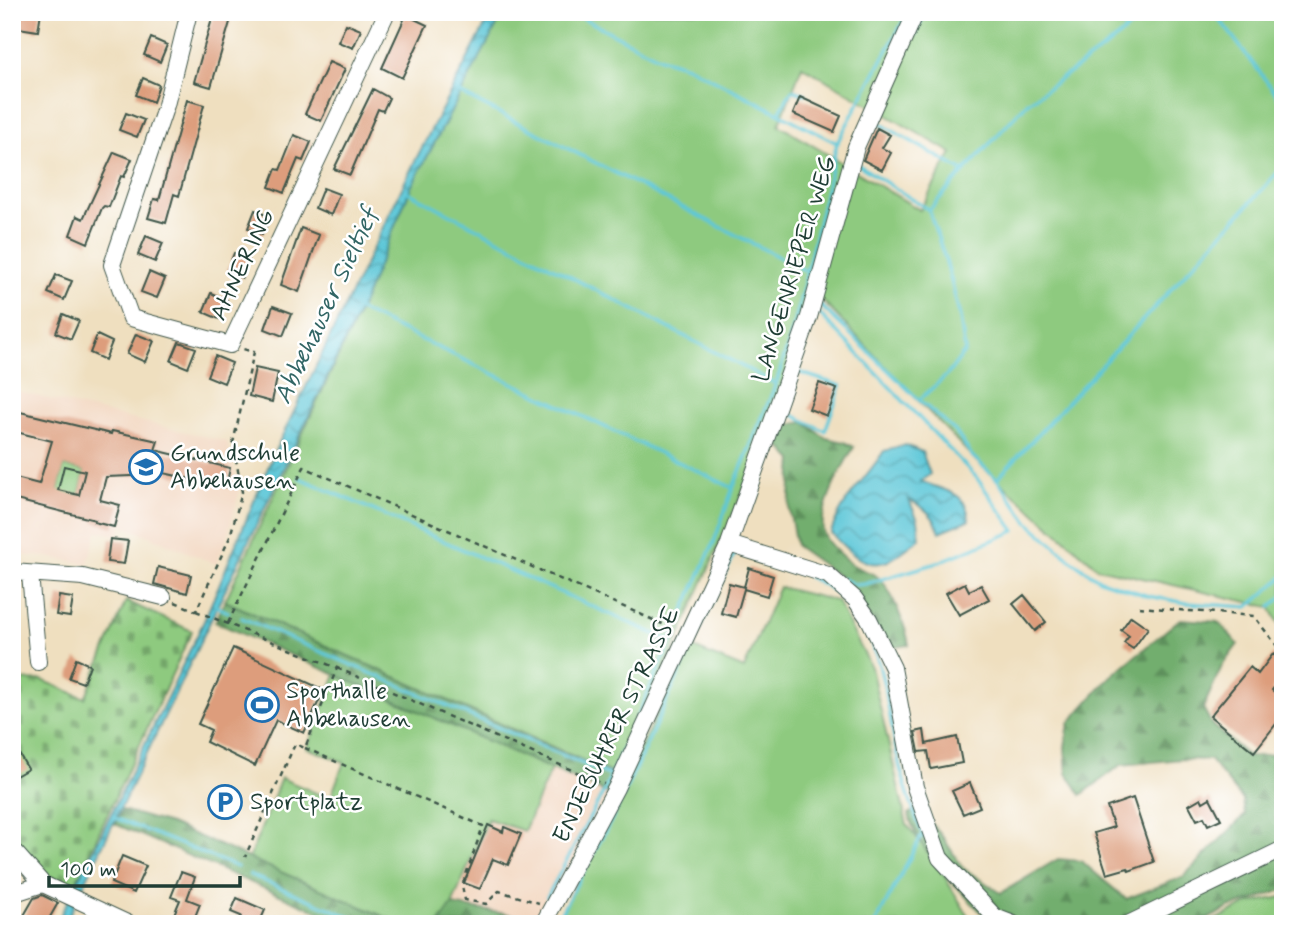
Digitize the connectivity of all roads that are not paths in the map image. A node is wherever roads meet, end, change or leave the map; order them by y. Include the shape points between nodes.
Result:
1 (189, 12) edge
2 (387, 12) edge
3 (916, 12) edge
4 (729, 544) junction
5 (12, 572) edge
6 (30, 573) junction
7 (163, 597) road end
8 (38, 662) dead end
9 (12, 849) edge
10 (1283, 849) edge
11 (43, 884) junction
12 (12, 894) edge
13 (129, 924) edge
14 (543, 924) edge
15 (1013, 924) edge
16 (1128, 924) edge

1 - 2 street, AHNERING via 166,106 112,265 131,318 230,345
3 - 4 street, LANGENRIEPER WEG via 856,148 809,317
4 - 14 street, ENJEBUHRER STRASSE via 616,788
4 - 15 street via 828,575 855,599 893,668 915,787 940,858 995,917
5 - 6 street
6 - 7 street via 83,577
6 - 8 street
9 - 11 street
10 - 16 street
11 - 12 street
11 - 13 street

